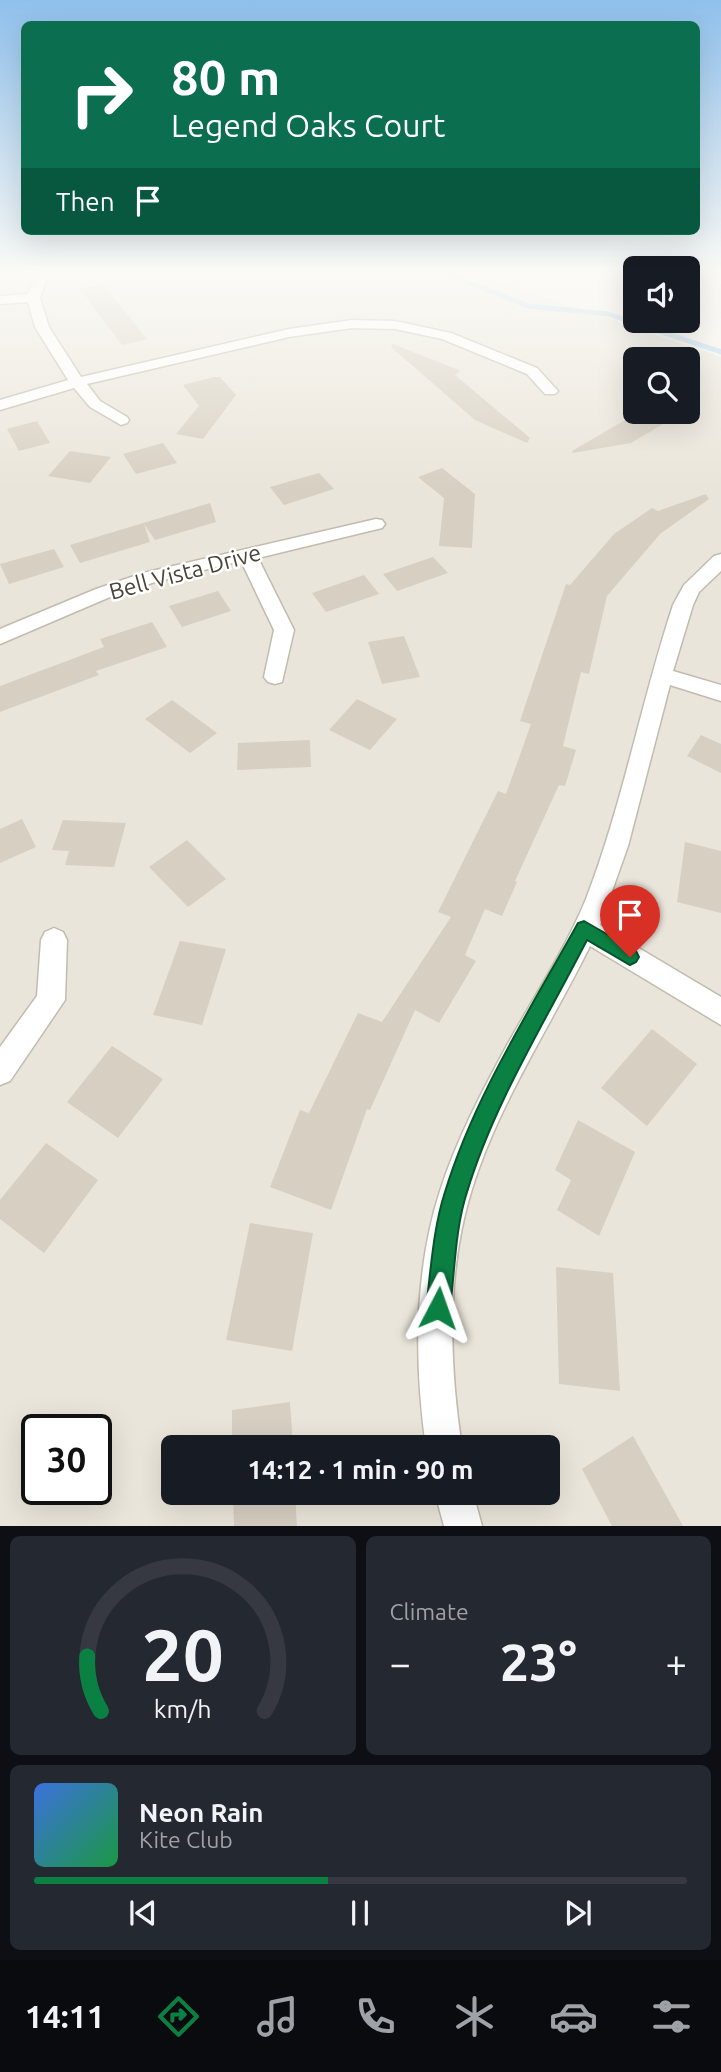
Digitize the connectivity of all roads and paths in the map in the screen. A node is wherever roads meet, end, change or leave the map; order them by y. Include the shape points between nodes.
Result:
1 (54, 346) edge
2 (235, 346) edge
3 (470, 346) edge
4 (76, 382) junction
5 (550, 391) dead end
6 (0, 405) edge
7 (121, 420) dead end
8 (376, 524) dead end
9 (247, 555) junction
10 (721, 561) edge
11 (0, 637) edge
12 (663, 675) junction
13 (275, 677) dead end
14 (721, 693) edge
15 (584, 929) junction
16 (54, 940) dead end
17 (721, 1012) edge
18 (0, 1071) edge
19 (443, 1435) edge
20 (457, 1505) edge
21 (463, 1526) edge

1 - 4 street
2 - 4 street
3 - 5 street via 532,372
4 - 6 street
4 - 7 street via 95,404
8 - 9 street, Bell Vista Drive
9 - 11 street, Bell Vista Drive via 150,577
9 - 13 street via 284,630
10 - 12 street via 696,583 682,605
12 - 14 street
12 - 15 street via 605,882
15 - 17 street
15 - 19 street via 504,1079 455,1193 439,1284 436,1332
16 - 18 street via 51,1000
20 - 21 street

